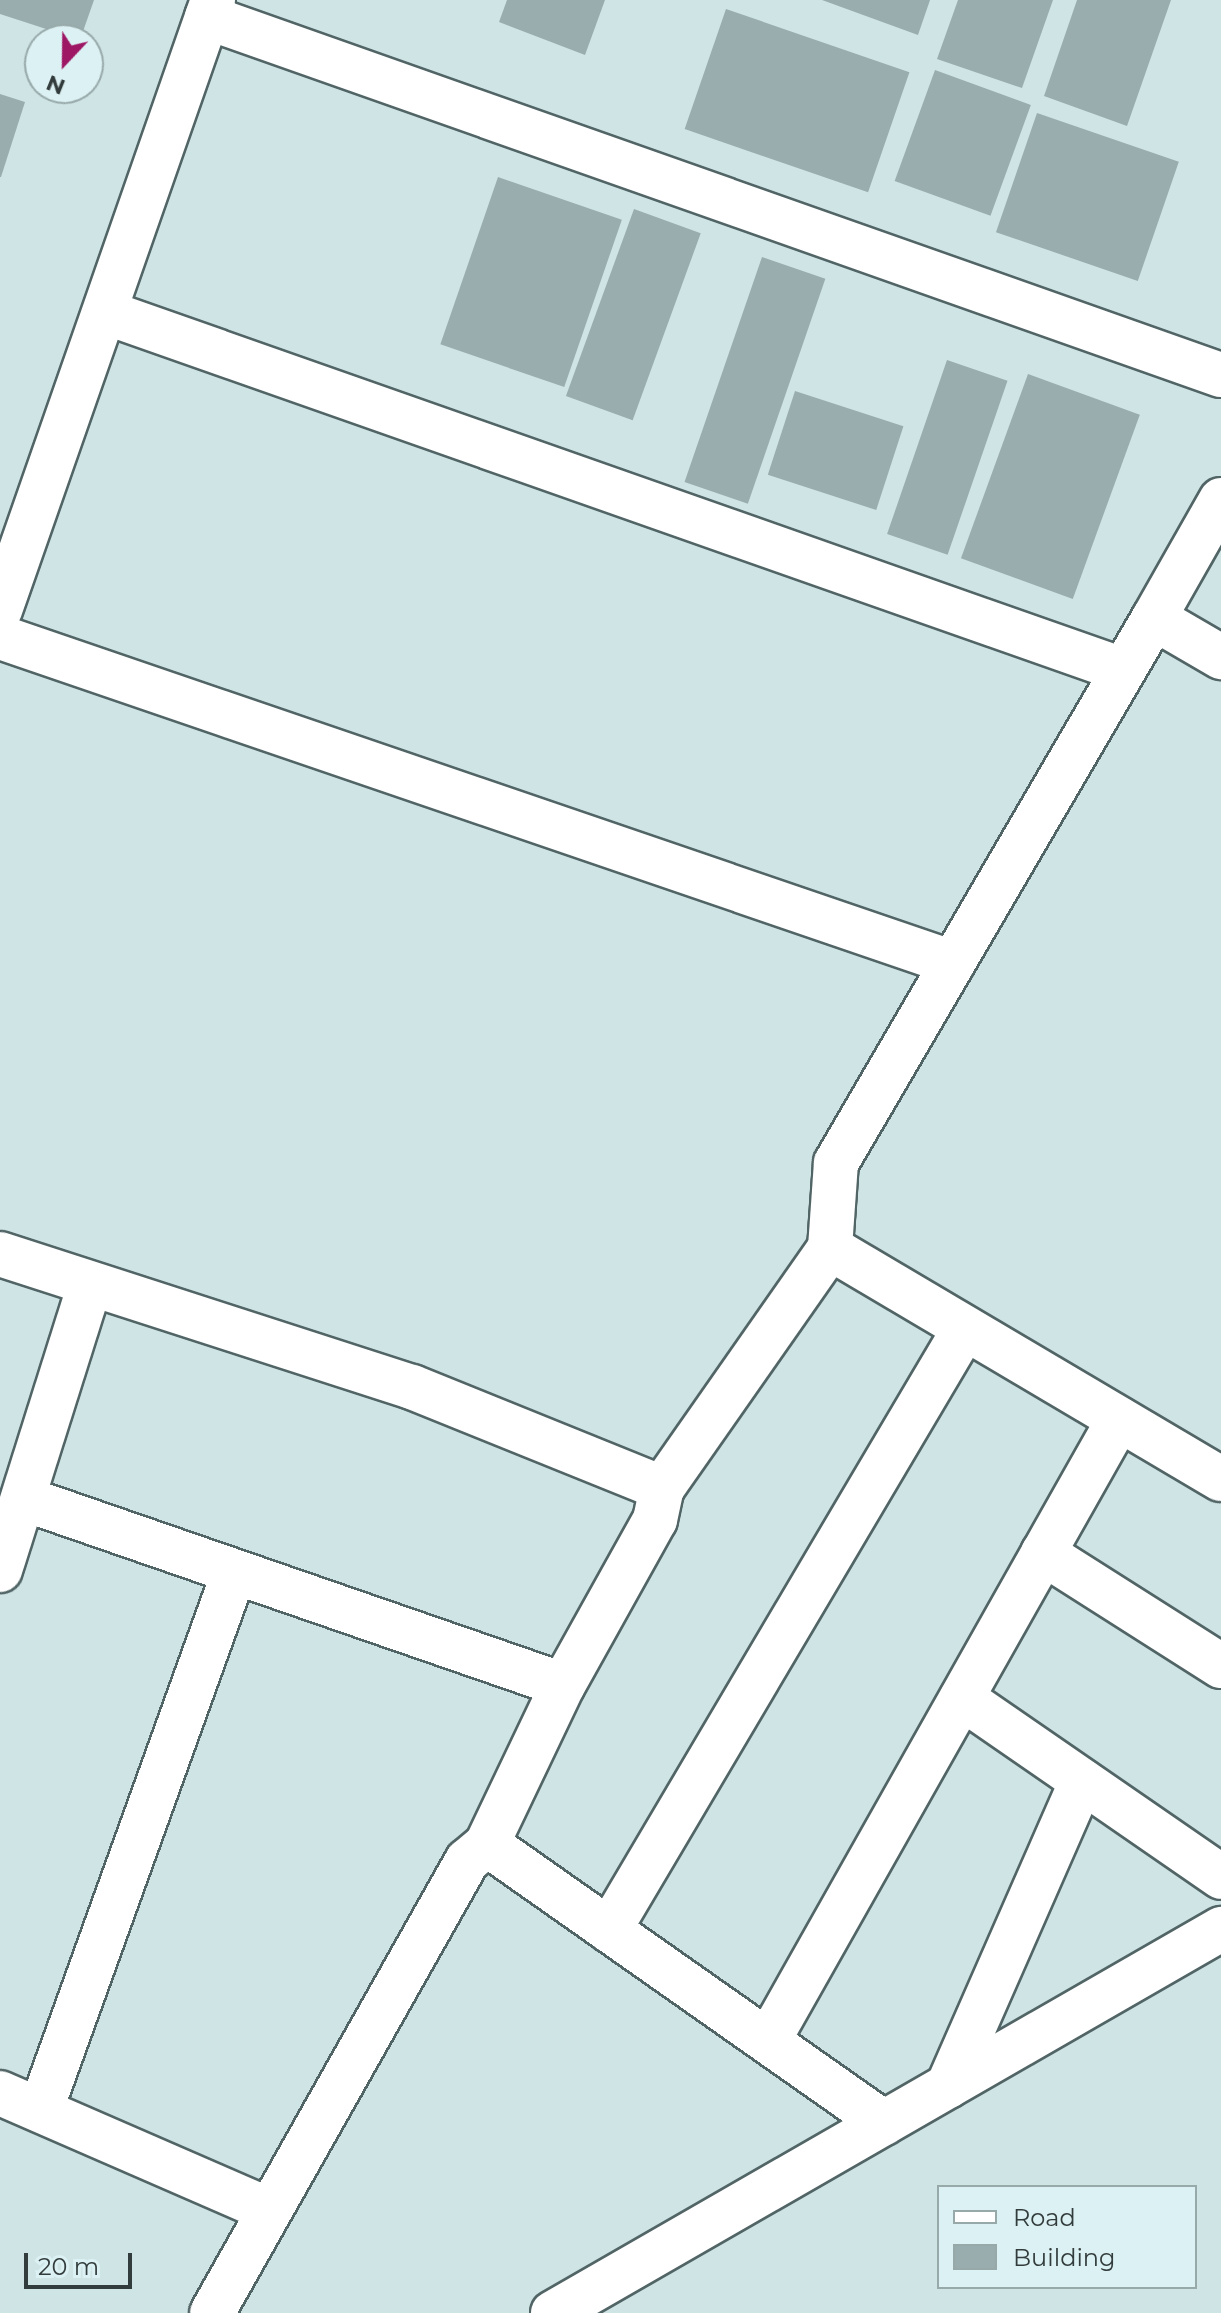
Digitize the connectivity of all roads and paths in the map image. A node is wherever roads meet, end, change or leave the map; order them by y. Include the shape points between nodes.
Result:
1 (210, 8) edge
2 (105, 312) junction
3 (1221, 375) edge
4 (1221, 500) edge
5 (0, 610) edge
6 (1154, 618) junction
7 (0, 637) edge
8 (1221, 657) edge
9 (1123, 670) junction
10 (953, 963) junction
11 (830, 1248) junction
12 (0, 1254) edge
13 (90, 1285) junction
14 (965, 1328) junction
15 (1119, 1419) junction
16 (1221, 1479) edge
17 (662, 1488) junction
18 (15, 1508) edge
19 (1043, 1553) junction
20 (0, 1570) edge
21 (234, 1573) junction
22 (1221, 1666) edge
23 (563, 1685) junction
24 (962, 1698) junction
25 (1082, 1781) junction
26 (487, 1844) junction
27 (1221, 1877) edge
28 (1221, 1929) edge
29 (609, 1930) junction
30 (768, 2041) junction
31 (948, 2086) junction
32 (0, 2093) edge
33 (41, 2109) junction
34 (884, 2123) junction
35 (267, 2209) junction
36 (212, 2313) edge
37 (553, 2313) edge

1 - 2 street
1 - 3 street
2 - 5 street
2 - 9 street
4 - 6 street
6 - 8 street
6 - 9 street
7 - 10 street
9 - 10 street
10 - 11 street via 836,1163
11 - 14 street
11 - 17 street
12 - 13 street
13 - 17 street via 412,1387
13 - 18 street
14 - 15 street
14 - 29 street
15 - 16 street
15 - 19 street
17 - 23 street via 655,1520
18 - 20 street
18 - 21 street
19 - 22 street
19 - 24 street
21 - 23 street
21 - 33 street
23 - 26 street
24 - 25 street
24 - 30 street
25 - 27 street
25 - 31 street
26 - 29 street
26 - 35 street via 467,1861
28 - 31 street
29 - 30 street
30 - 34 street
31 - 34 street
32 - 33 street
33 - 35 street
34 - 37 street
35 - 36 street

